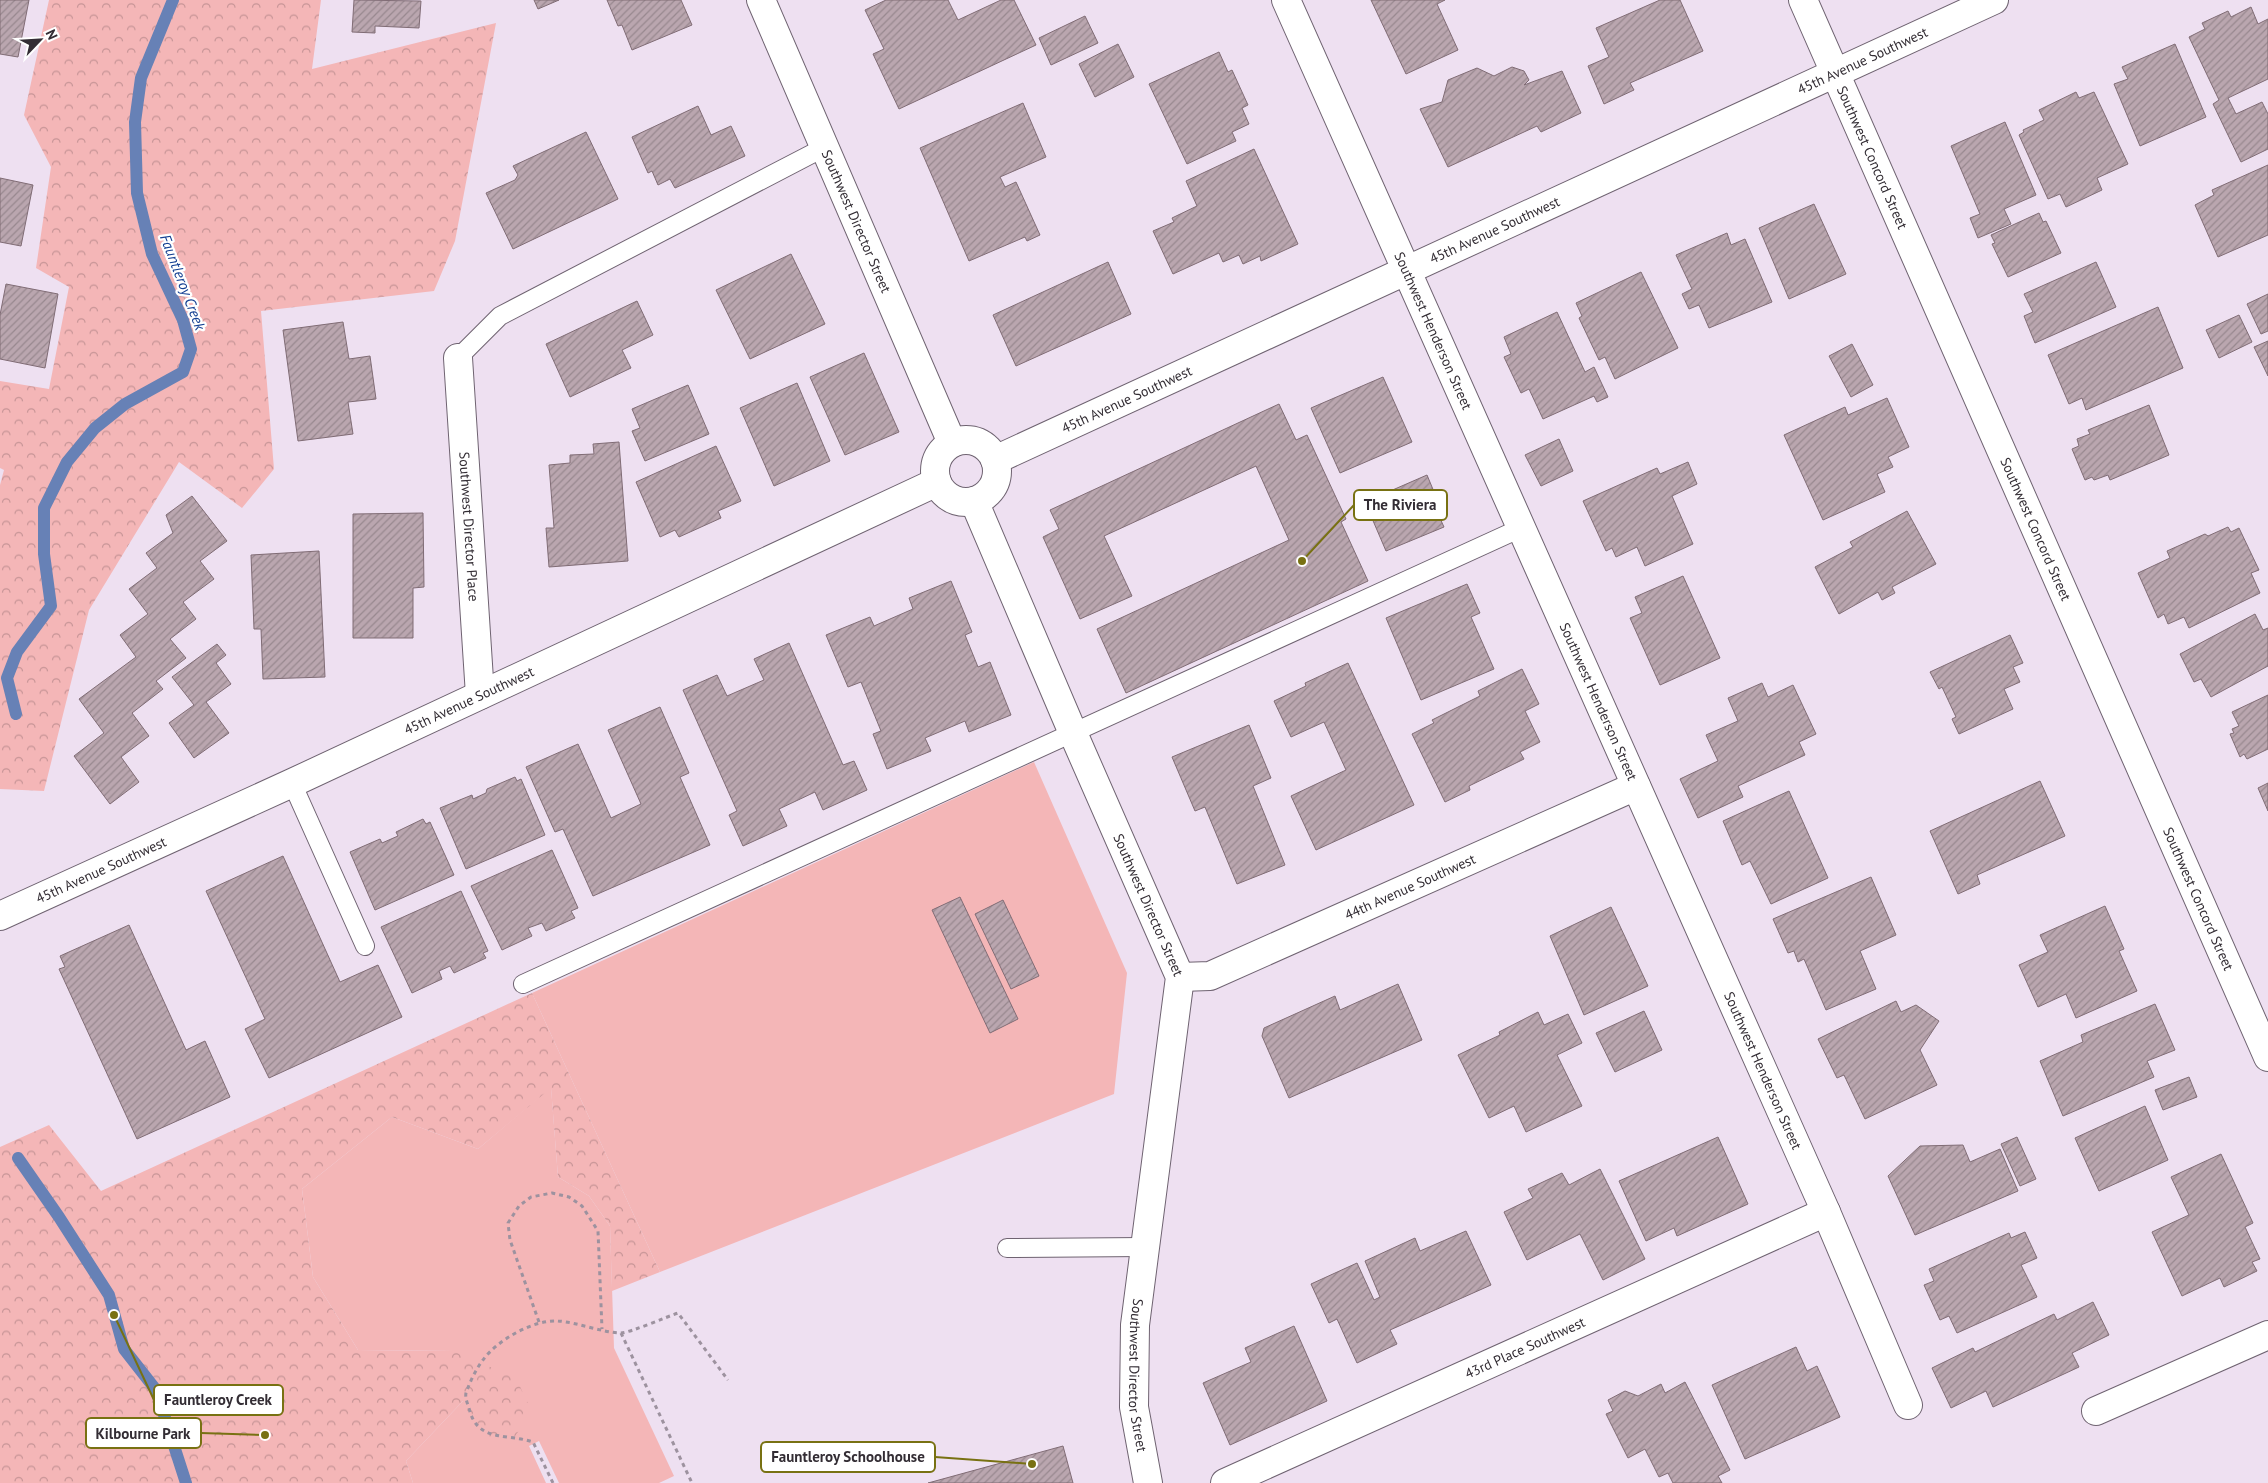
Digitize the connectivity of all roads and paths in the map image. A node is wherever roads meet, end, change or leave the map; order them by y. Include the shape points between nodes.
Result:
1 (761, 0) edge
2 (1286, 0) edge
3 (1804, 0) edge
4 (1994, 0) edge
5 (1836, 72) junction
6 (825, 147) junction
7 (1407, 271) junction
8 (458, 358) joint
9 (952, 443) junction
10 (995, 460) junction
11 (938, 482) junction
12 (974, 501) junction
13 (1521, 528) junction
14 (480, 695) junction
15 (1073, 733) junction
16 (292, 783) junction
17 (1636, 786) junction
18 (0, 916) edge
19 (365, 946) dead end
20 (1180, 977) junction
21 (523, 984) dead end
22 (2268, 1057) edge
23 (1826, 1212) junction
24 (1144, 1247) junction
25 (1007, 1248) dead end
26 (538, 1322) junction
27 (602, 1329) junction
28 (622, 1333) junction
29 (2268, 1335) edge
30 (728, 1380) dead end
31 (1908, 1405) dead end
32 (2096, 1411) dead end
33 (553, 1483) edge
34 (692, 1483) edge
35 (1148, 1483) edge
36 (1225, 1483) edge

1 - 6 street, Southwest Director Street
2 - 7 street, Southwest Henderson Street
3 - 5 street, Southwest Concord Street
4 - 5 street, 45th Avenue Southwest
5 - 7 street, 45th Avenue Southwest
5 - 22 street, Southwest Concord Street
6 - 8 lane via 500,316
6 - 9 street, Southwest Director Street
7 - 10 street, 45th Avenue Southwest
7 - 13 street, Southwest Henderson Street
8 - 14 street, Southwest Director Place
9 - 10 street via 973,441 990,451
9 - 11 street via 938,459 935,469
10 - 12 street via 998,469 993,488 986,496
11 - 12 street via 948,497
11 - 14 street, 45th Avenue Southwest
12 - 15 street, Southwest Director Street
13 - 15 lane
13 - 17 street, Southwest Henderson Street
14 - 16 street, 45th Avenue Southwest
15 - 20 street, Southwest Director Street
15 - 21 lane
16 - 18 street, 45th Avenue Southwest
16 - 19 lane
17 - 20 street, 44th Avenue Southwest via 1210,976
17 - 23 street, Southwest Henderson Street
20 - 24 street, Southwest Director Street
23 - 31 street, Southwest Henderson Street
23 - 36 street, 43rd Place Southwest
24 - 25 lane
24 - 35 street, Southwest Director Street via 1135,1325 1134,1407
26 - 27 path via 557,1320
26 - 27 path via 510,1240 508,1223 518,1206 531,1197 552,1194 569,1196 582,1206 598,1231
26 - 33 path via 505,1340 484,1358 465,1394 470,1414 487,1435 533,1442
27 - 28 path
28 - 30 path via 678,1313
28 - 34 path
29 - 32 street

